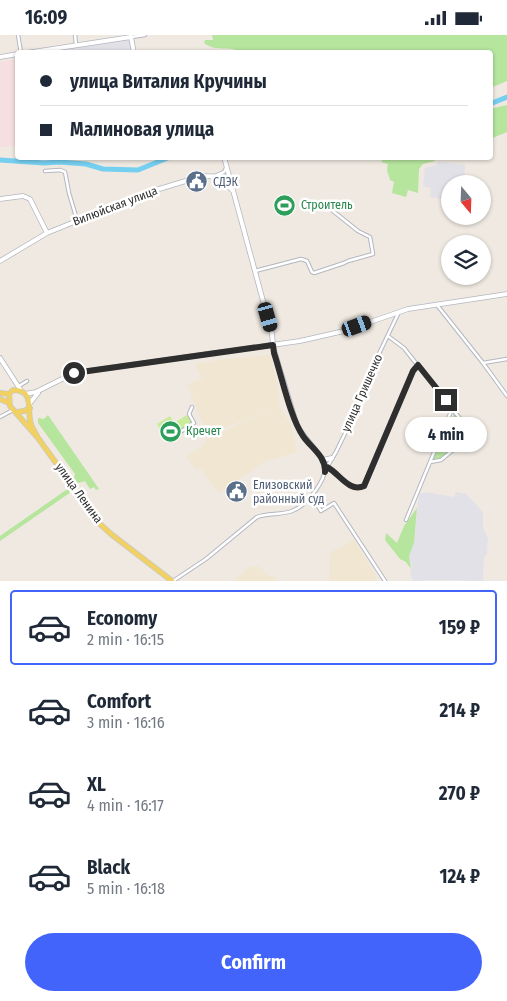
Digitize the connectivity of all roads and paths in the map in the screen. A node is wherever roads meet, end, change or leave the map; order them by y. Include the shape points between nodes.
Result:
1 (18, 35) edge
2 (75, 35) edge
3 (145, 35) edge
4 (131, 36) edge
5 (76, 45) junction
6 (20, 50) edge
7 (45, 50) edge
8 (133, 50) edge
9 (15, 54) edge
10 (0, 57) edge
11 (225, 160) edge
12 (226, 166) junction
13 (45, 171) dead end
14 (212, 177) junction
15 (230, 177) junction
16 (233, 192) junction
17 (0, 199) edge
18 (333, 211) dead end
19 (77, 220) junction
20 (47, 233) junction
21 (0, 261) edge
22 (254, 269) junction
23 (507, 294) edge
24 (436, 304) junction
25 (398, 312) junction
26 (388, 336) junction
27 (273, 345) junction
28 (0, 358) edge
29 (507, 359) edge
30 (483, 363) junction
31 (418, 365) junction
32 (9, 373) junction
33 (26, 381) dead end
34 (19, 386) junction
35 (43, 389) junction
36 (11, 392) junction
37 (0, 393) edge
38 (24, 393) junction
39 (507, 396) edge
40 (0, 399) edge
41 (30, 405) junction
42 (192, 407) dead end
43 (12, 408) junction
44 (452, 409) junction
45 (0, 417) edge
46 (38, 438) junction
47 (171, 438) dead end
48 (332, 458) junction
49 (323, 460) junction
50 (429, 462) junction
51 (327, 467) junction
52 (325, 472) junction
53 (311, 495) junction
54 (406, 520) dead end
55 (173, 581) edge
56 (384, 581) edge

1 - 6 street
2 - 5 street
3 - 4 street
4 - 5 street
4 - 8 street
5 - 7 street
9 - 10 street
11 - 12 street
12 - 14 street via 220,175
12 - 15 street
13 - 19 street via 65,172
14 - 15 street, Вилюйская улица
14 - 16 street
14 - 19 street, Вилюйская улица via 179,182
15 - 16 street
16 - 22 street
17 - 20 street via 23,196 30,199
18 - 22 street via 370,237 373,254 314,273 307,261 301,259
19 - 20 street, Вилюйская улица
20 - 21 street, Вилюйская улица
22 - 27 street
23 - 24 street
24 - 25 street
24 - 30 street
25 - 26 street, улица Гришечко
25 - 27 street via 337,333
26 - 31 street
26 - 48 street, улица Гришечко
27 - 35 street via 74,373
27 - 49 street via 297,424
28 - 32 street
29 - 30 street
30 - 39 street
31 - 44 street
31 - 51 street via 364,486 353,488
32 - 34 street
32 - 36 street via 13,382
33 - 34 street
34 - 38 street
35 - 38 street via 32,394
35 - 41 street
36 - 37 main road
36 - 38 main road
36 - 43 main road
38 - 41 main road, улица Ленина
40 - 43 main road, улица Ленина
41 - 43 main road via 24,411
41 - 46 main road, улица Ленина via 31,424
42 - 47 street via 189,414 194,423
43 - 45 street
43 - 46 main road, улица Ленина
44 - 50 street
44 - 50 street via 471,435 441,460
46 - 55 main road, улица Ленина via 100,524
48 - 49 street
48 - 51 street, улица Гришечко
49 - 52 street
50 - 54 street
51 - 52 street, улица Гришечко
52 - 53 street, улица Гришечко
53 - 55 street, улица Гришечко via 292,511 257,517
53 - 56 street via 321,511 334,503

